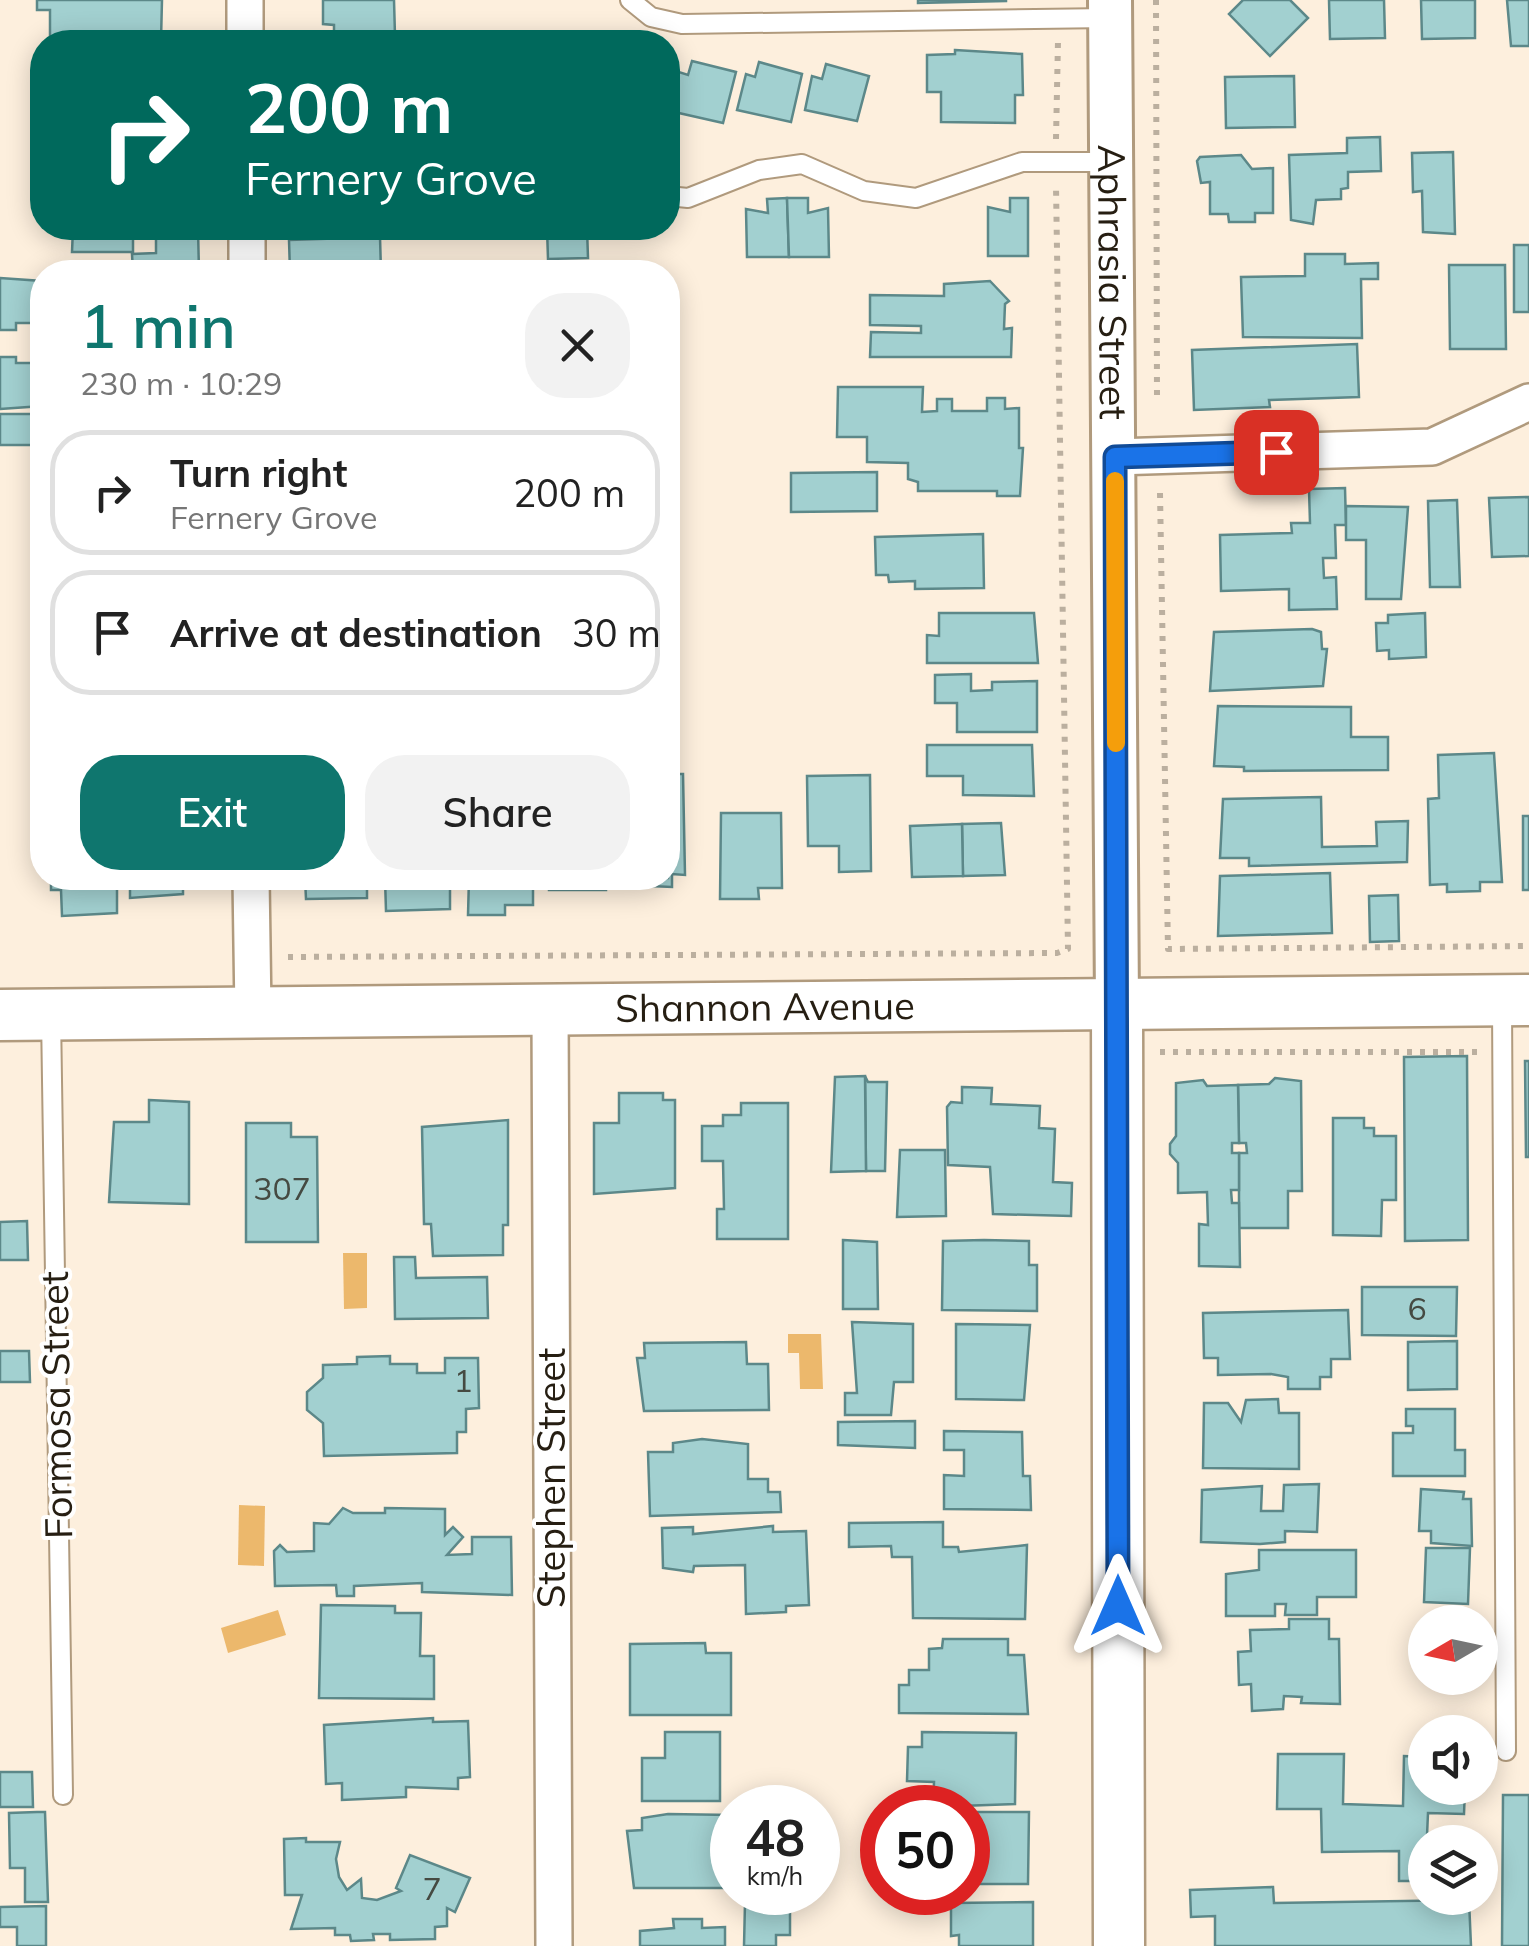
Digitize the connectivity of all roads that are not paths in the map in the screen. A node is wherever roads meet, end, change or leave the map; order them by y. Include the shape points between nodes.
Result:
1 (245, 0) edge
2 (630, 0) edge
3 (1110, 9) edge
4 (245, 30) edge
5 (1112, 162) junction
6 (680, 197) edge
7 (1529, 402) edge
8 (1115, 457) junction
9 (252, 890) edge
10 (1515, 1000) edge
11 (1117, 1004) junction
12 (550, 1010) junction
13 (252, 1013) junction
14 (0, 1015) edge
15 (51, 1015) junction
16 (1506, 1751) dead end
17 (63, 1795) dead end
18 (554, 1946) edge
19 (1119, 1946) edge

1 - 4 street
2 - 3 lane via 651,17 682,24 1058,19
3 - 5 street, Aphrasia Street
5 - 6 lane via 1022,162 916,198 864,191 802,164 760,170
5 - 8 street, Aphrasia Street
7 - 8 street via 1432,447
8 - 11 street, Aphrasia Street
9 - 13 street
10 - 11 main road, Shannon Avenue
10 - 16 lane via 1502,1052
11 - 12 main road, Shannon Avenue
11 - 19 main road, Aphrasia Street
12 - 13 main road, Shannon Avenue
12 - 18 street, Stephen Street
13 - 15 main road, Shannon Avenue
14 - 15 main road, Shannon Avenue
15 - 17 lane, Formosa Street

